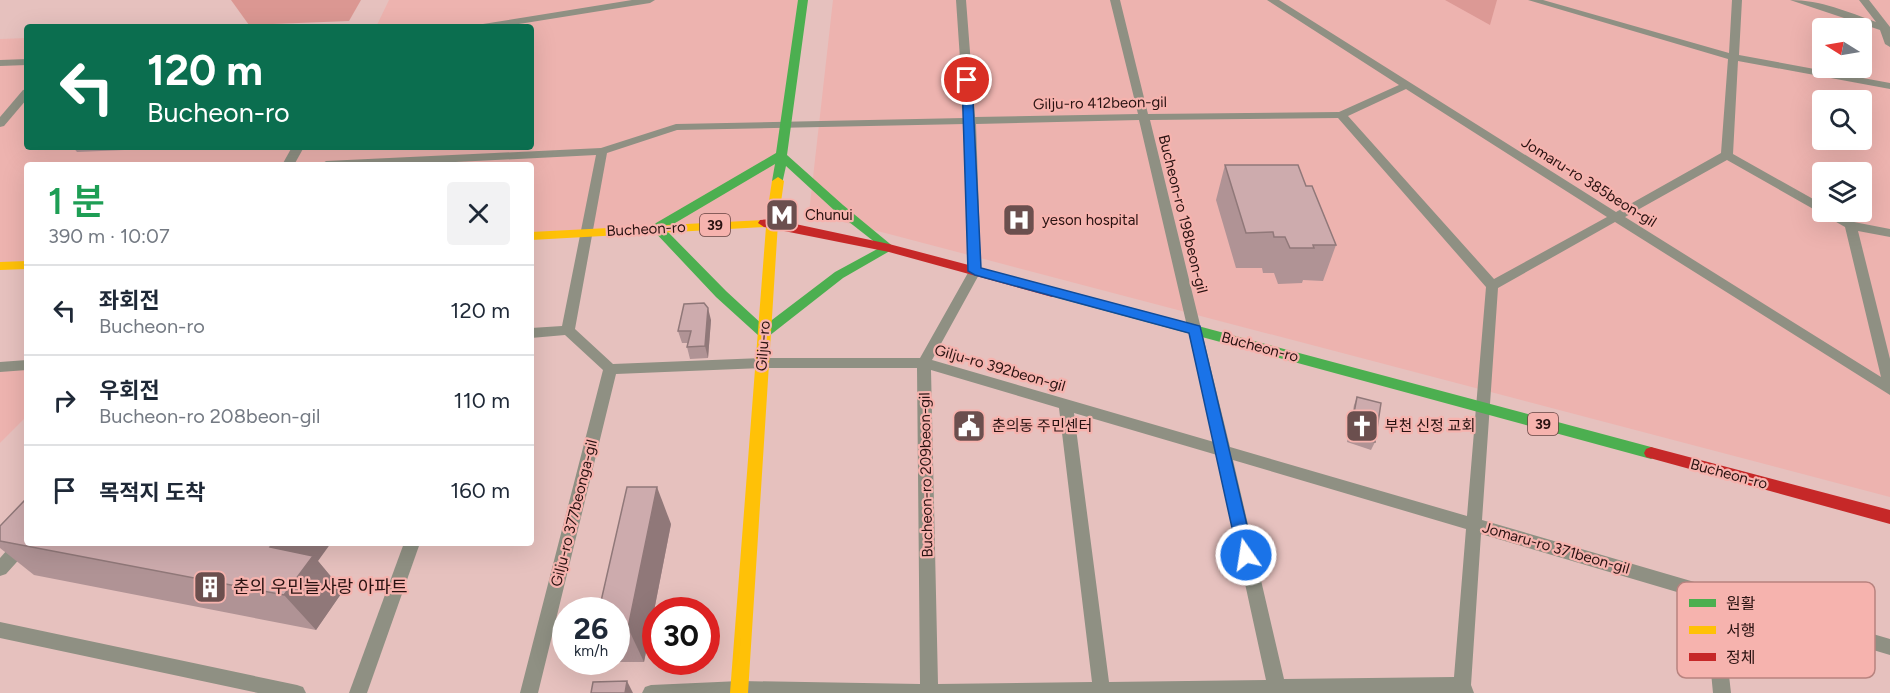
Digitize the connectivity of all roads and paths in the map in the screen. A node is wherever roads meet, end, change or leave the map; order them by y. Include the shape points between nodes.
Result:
1 (650, 0) edge
2 (803, 0) edge
3 (961, 0) edge
4 (1115, 0) edge
5 (1272, 0) edge
6 (1533, 0) edge
7 (1737, 0) edge
8 (1795, 0) edge
9 (1864, 0) edge
10 (502, 24) edge
11 (1887, 29) edge
12 (1890, 44) edge
13 (1733, 57) junction
14 (24, 62) edge
15 (0, 63) edge
16 (1407, 85) junction
17 (1890, 86) edge
18 (24, 96) edge
19 (1341, 115) junction
20 (1144, 117) junction
21 (970, 120) junction
22 (0, 124) edge
23 (786, 124) junction
24 (602, 150) junction
25 (782, 154) junction
26 (1727, 155) junction
27 (381, 162) edge
28 (1812, 203) edge
29 (1617, 217) junction
30 (1845, 222) edge
31 (772, 223) junction
32 (1851, 225) junction
33 (657, 228) junction
34 (588, 233) junction
35 (1890, 233) edge
36 (534, 236) edge
37 (889, 248) junction
38 (24, 265) edge
39 (0, 266) edge
40 (975, 271) junction
41 (1492, 286) junction
42 (568, 330) junction
43 (1196, 330) junction
44 (534, 333) edge
45 (764, 333) junction
46 (762, 363) junction
47 (924, 363) junction
48 (24, 365) edge
49 (0, 367) edge
50 (610, 369) junction
51 (1890, 388) edge
52 (1066, 405) junction
53 (1484, 408) junction
54 (1222, 450) junction
55 (1890, 517) edge
56 (1474, 524) junction
57 (24, 542) edge
58 (411, 546) edge
59 (0, 569) edge
60 (1677, 584) edge
61 (0, 630) edge
62 (1875, 643) edge
63 (1890, 647) edge
64 (1720, 678) edge
65 (1463, 689) edge
66 (1277, 690) edge
67 (739, 691) edge
68 (1102, 691) edge
69 (297, 693) edge
70 (358, 693) edge
71 (529, 693) edge
72 (651, 693) edge
73 (930, 693) edge
74 (1722, 693) edge

1 - 10 street
2 - 23 main road, Gilju-ro
3 - 21 street
4 - 20 street, Bucheon-ro 198beon-gil
5 - 16 street, Jomaru-ro 385beon-gil
6 - 13 street
7 - 13 street
8 - 11 street
9 - 11 street
11 - 12 street
13 - 17 street
13 - 26 street
14 - 15 street
16 - 19 street, Gilju-ro 412beon-gil
16 - 29 street, Jomaru-ro 385beon-gil
18 - 22 street
19 - 20 street, Gilju-ro 412beon-gil
19 - 41 street
20 - 21 street, Gilju-ro 412beon-gil
20 - 43 street, Bucheon-ro 198beon-gil
21 - 23 street, Gilju-ro 412beon-gil
21 - 40 street
23 - 24 street, Gilju-ro 412beon-gil via 676,126
23 - 25 main road, Gilju-ro
24 - 27 street, Gilju-ro 412beon-gil
24 - 34 street
25 - 31 main road, Gilju-ro
25 - 33 main road
25 - 37 main road
26 - 28 street
26 - 29 street
29 - 41 street
29 - 51 street, Jomaru-ro 385beon-gil
30 - 32 street
31 - 33 main road, Bucheon-ro / 39
31 - 37 main road, Bucheon-ro / 39
31 - 45 main road, Gilju-ro
32 - 35 street
32 - 51 street
33 - 34 main road, Bucheon-ro / 39
33 - 45 main road
34 - 36 main road, Bucheon-ro / 39
34 - 42 street, Bucheon-ro
37 - 40 main road, Bucheon-ro / 39
37 - 45 main road via 826,282
38 - 39 main road
40 - 43 main road, Bucheon-ro / 39
40 - 47 street, Bucheon-ro 209beon-gil
41 - 53 street
42 - 44 street
42 - 50 street
43 - 53 main road, Bucheon-ro / 39
43 - 54 street, Bucheon-ro 198beon-gil
45 - 46 main road, Gilju-ro
46 - 47 street, Gilju-ro 392beon-gil
46 - 50 street, Gilju-ro 392beon-gil
46 - 67 main road, Gilju-ro
47 - 52 street, Gilju-ro 392beon-gil
47 - 73 street, Bucheon-ro 209beon-gil
48 - 49 street
50 - 71 street, Gilju-ro 377beonga-gil
52 - 54 street, Gilju-ro 392beon-gil
52 - 68 street
53 - 55 main road, Bucheon-ro / 39
53 - 56 street
54 - 56 street, Jomaru-ro 371beon-gil
54 - 66 street, Bucheon-ro 198beon-gil
56 - 60 street, Jomaru-ro 371beon-gil
56 - 65 street
57 - 59 street
58 - 70 street
61 - 69 street
62 - 63 street, Jomaru-ro 371beon-gil
64 - 74 street
65 - 66 street
66 - 68 street
67 - 72 street
67 - 73 street
68 - 73 street

